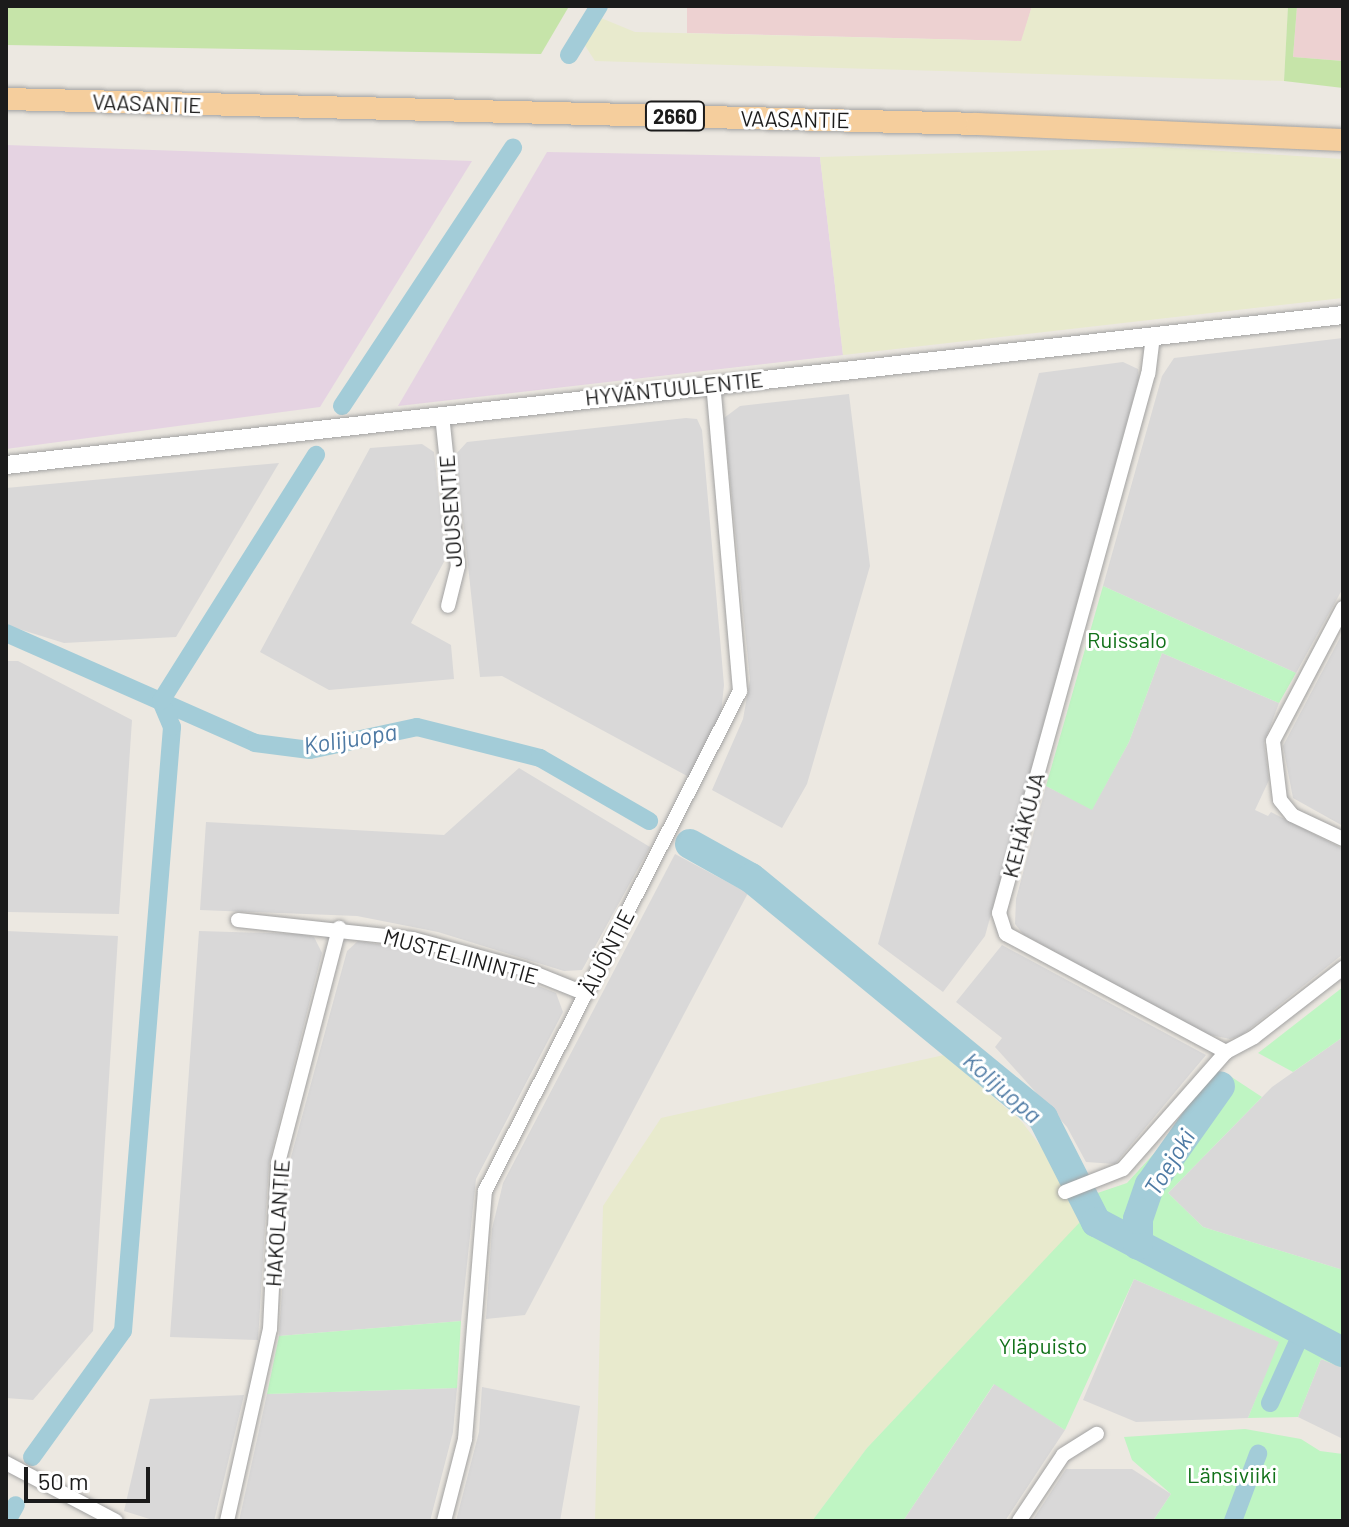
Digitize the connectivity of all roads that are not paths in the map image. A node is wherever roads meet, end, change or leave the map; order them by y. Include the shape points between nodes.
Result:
1 (6, 99) edge
2 (1343, 140) edge
3 (1343, 315) edge
4 (1153, 336) junction
5 (713, 384) junction
6 (442, 415) junction
7 (6, 465) edge
8 (448, 606) dead end
9 (1343, 608) edge
10 (1343, 839) edge
11 (238, 920) dead end
12 (339, 928) junction
13 (1343, 968) edge
14 (586, 994) junction
15 (1226, 1052) junction
16 (1065, 1192) dead end
17 (1097, 1434) dead end
18 (6, 1463) edge
19 (116, 1521) edge
20 (227, 1521) edge
21 (444, 1521) edge
22 (1019, 1521) edge

1 - 2 main road, VAASANTIE / 2660 via 962,123
3 - 4 street, HYVÄNTUULENTIE
4 - 5 street, HYVÄNTUULENTIE
4 - 15 street, KEHÄKUJA via 1148,374 999,913 1006,934
5 - 6 street, HYVÄNTUULENTIE
5 - 14 street, ÄIJÖNTIE via 740,691
6 - 7 street, HYVÄNTUULENTIE
6 - 8 street, JOUSENTIE via 458,566
9 - 10 street via 1273,741 1280,800 1292,815
11 - 12 street, MUSTELIININTIE
12 - 14 street, MUSTELIININTIE via 413,939 524,969
12 - 20 street, HAKOLANTIE via 278,1163 270,1329
13 - 15 street via 1254,1037
14 - 21 street, ÄIJÖNTIE via 485,1191 465,1439
15 - 16 street via 1123,1169
17 - 22 street via 1063,1455
18 - 19 street

